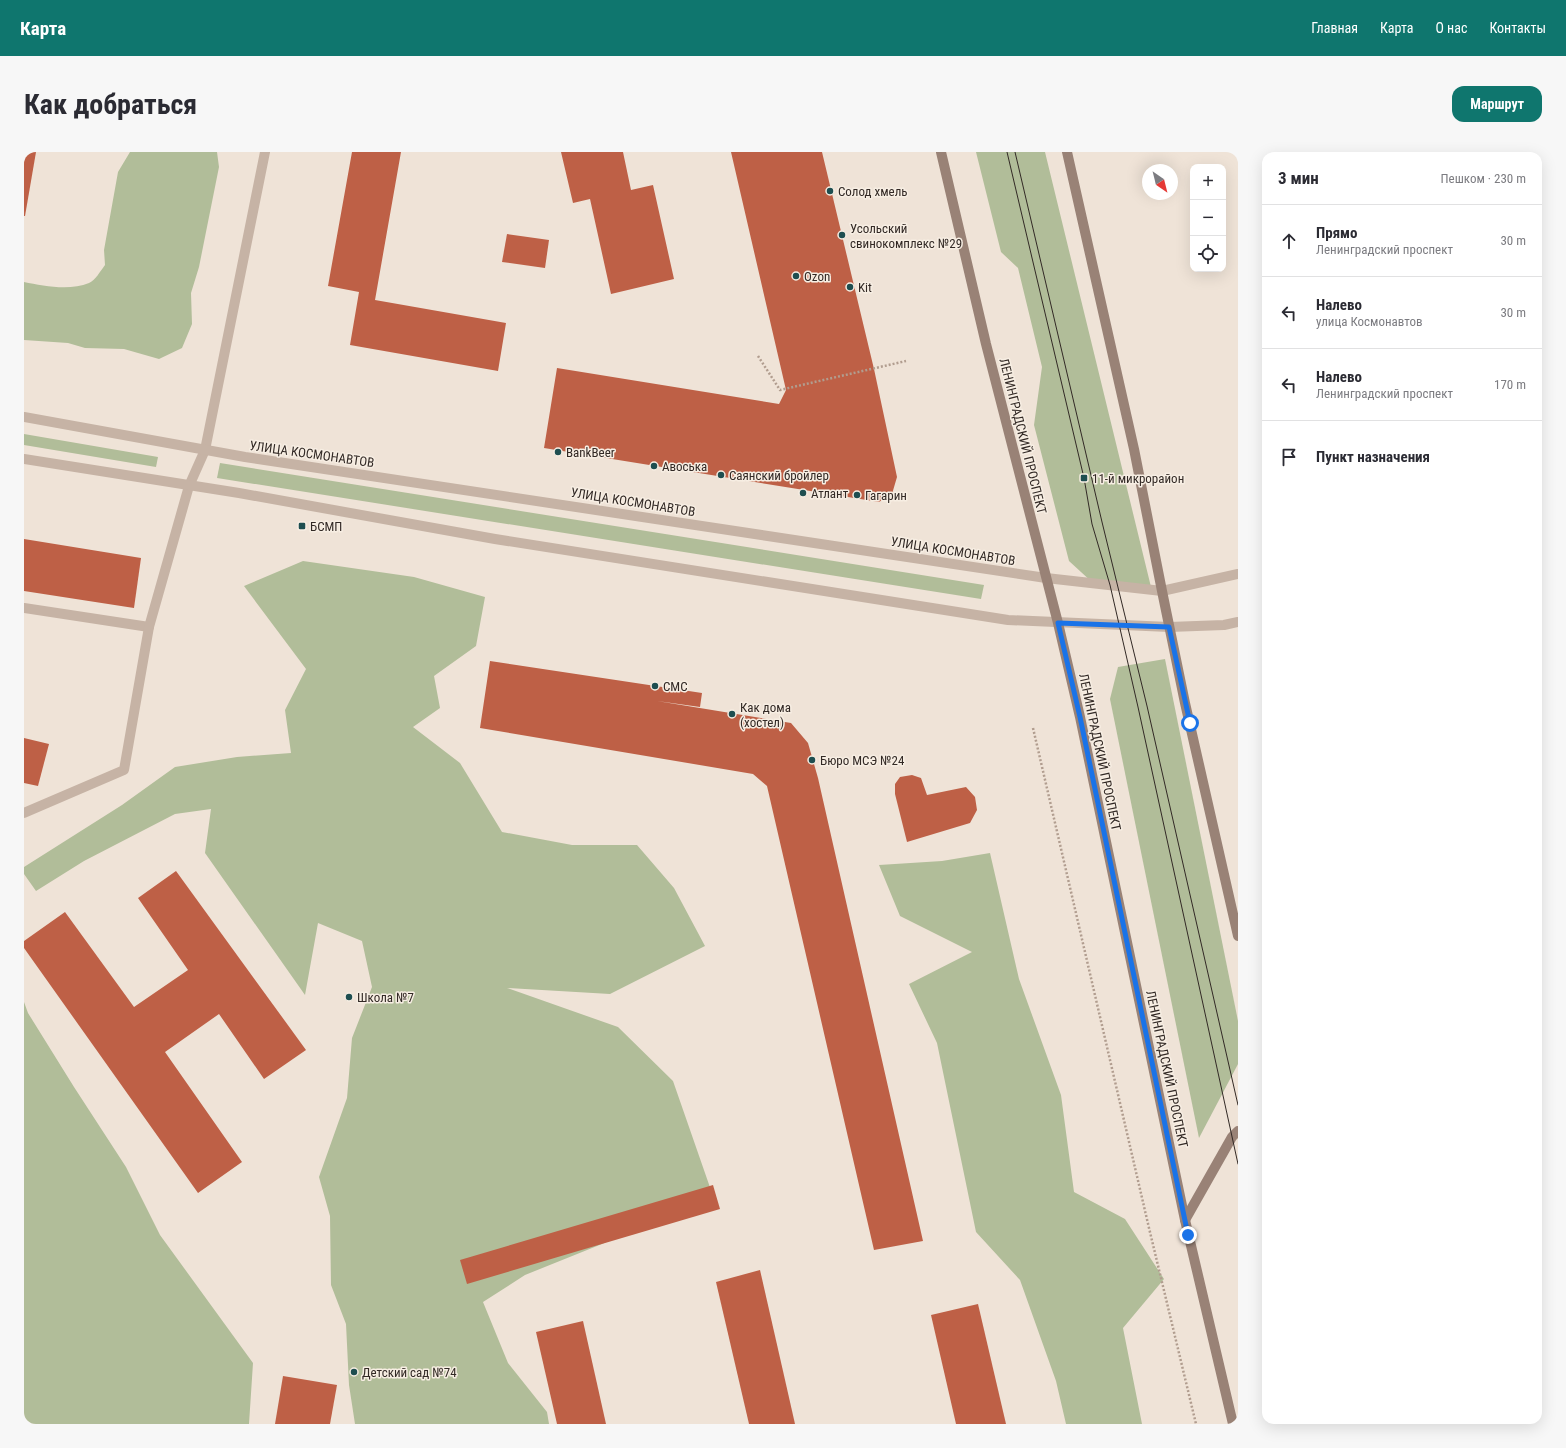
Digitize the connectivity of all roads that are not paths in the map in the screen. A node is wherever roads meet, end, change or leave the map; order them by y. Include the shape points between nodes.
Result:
1 (265, 152) edge
2 (941, 152) edge
3 (1067, 152) edge
4 (24, 417) edge
5 (205, 450) junction
6 (24, 459) edge
7 (189, 486) junction
8 (1238, 574) edge
9 (1046, 578) junction
10 (1162, 591) junction
11 (24, 608) edge
12 (1238, 622) edge
13 (1058, 623) junction
14 (149, 627) junction
15 (1169, 627) junction
16 (24, 813) edge
17 (1238, 936) edge
18 (1238, 1131) edge
19 (1185, 1220) junction
20 (1233, 1424) edge

1 - 5 street
2 - 9 main road, ЛЕНИНГРАДСКИЙ ПРОСПЕКТ via 986,344
3 - 10 main road via 1133,441
4 - 5 street, УЛИЦА КОСМОНАВТОВ
5 - 7 street
5 - 9 street, УЛИЦА КОСМОНАВТОВ
6 - 7 street
7 - 13 street via 495,539 1003,620
7 - 14 street
8 - 10 street, УЛИЦА КОСМОНАВТОВ
9 - 10 street, УЛИЦА КОСМОНАВТОВ
9 - 13 main road, ЛЕНИНГРАДСКИЙ ПРОСПЕКТ
10 - 15 main road
11 - 14 street
12 - 15 street
13 - 15 street
13 - 19 main road, ЛЕНИНГРАДСКИЙ ПРОСПЕКТ
14 - 16 street via 124,770
15 - 17 main road
18 - 19 main road via 1232,1137
19 - 20 main road, ЛЕНИНГРАДСКИЙ ПРОСПЕКТ

